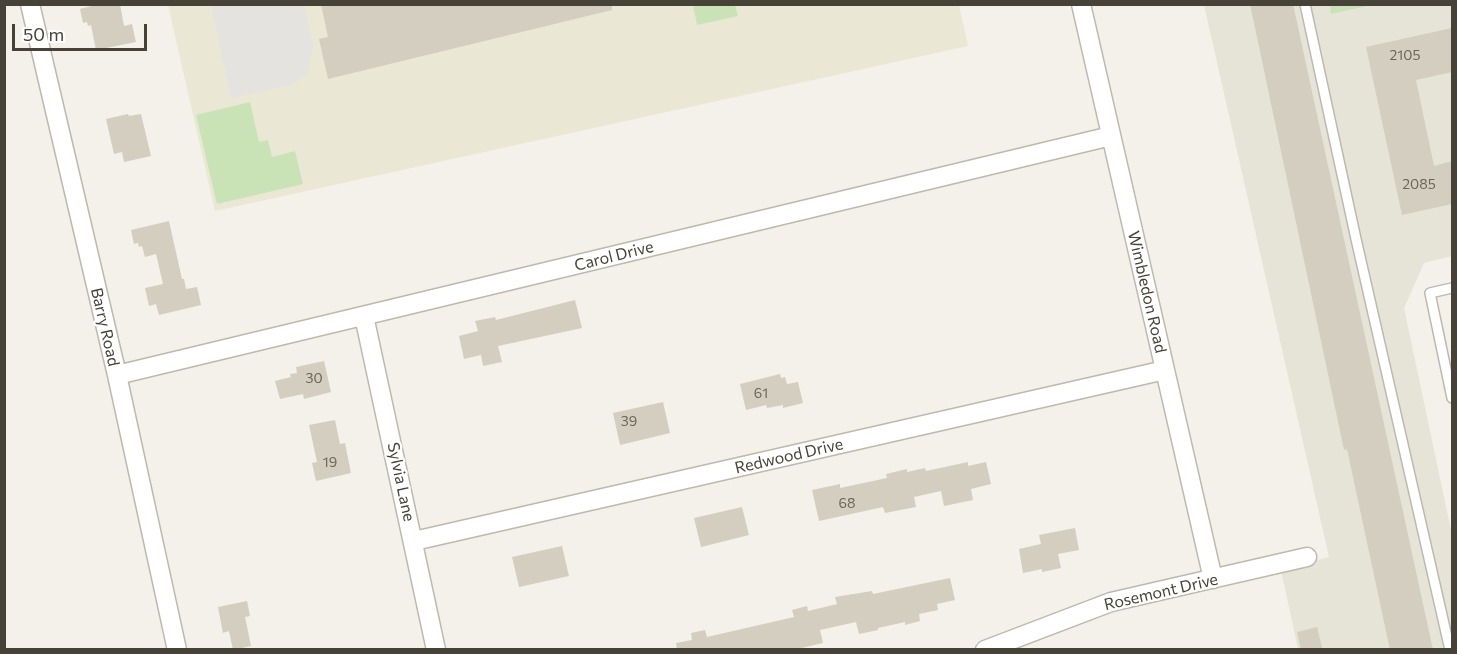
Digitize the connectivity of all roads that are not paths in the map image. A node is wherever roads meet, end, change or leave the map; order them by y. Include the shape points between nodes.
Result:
1 (30, 4) edge
2 (1081, 4) edge
3 (1305, 4) edge
4 (1112, 136) junction
5 (1452, 288) edge
6 (364, 316) junction
7 (1165, 370) junction
8 (117, 375) junction
9 (1452, 398) edge
10 (414, 541) junction
11 (1307, 557) dead end
12 (1213, 579) junction
13 (177, 650) edge
14 (436, 650) edge
15 (985, 650) edge
16 (1450, 650) edge

1 - 8 street, Barry Road
2 - 4 street, Wimbledon Road
3 - 16 lane
4 - 6 street, Carol Drive
4 - 7 street, Wimbledon Road
5 - 9 lane via 1430,293
6 - 8 street, Carol Drive
6 - 10 street, Sylvia Lane
7 - 10 street, Redwood Drive
7 - 12 street, Wimbledon Road
8 - 13 street, Barry Road
10 - 14 street, Sylvia Lane
11 - 12 street, Rosemont Drive
12 - 15 street, Rosemont Drive via 1111,602

